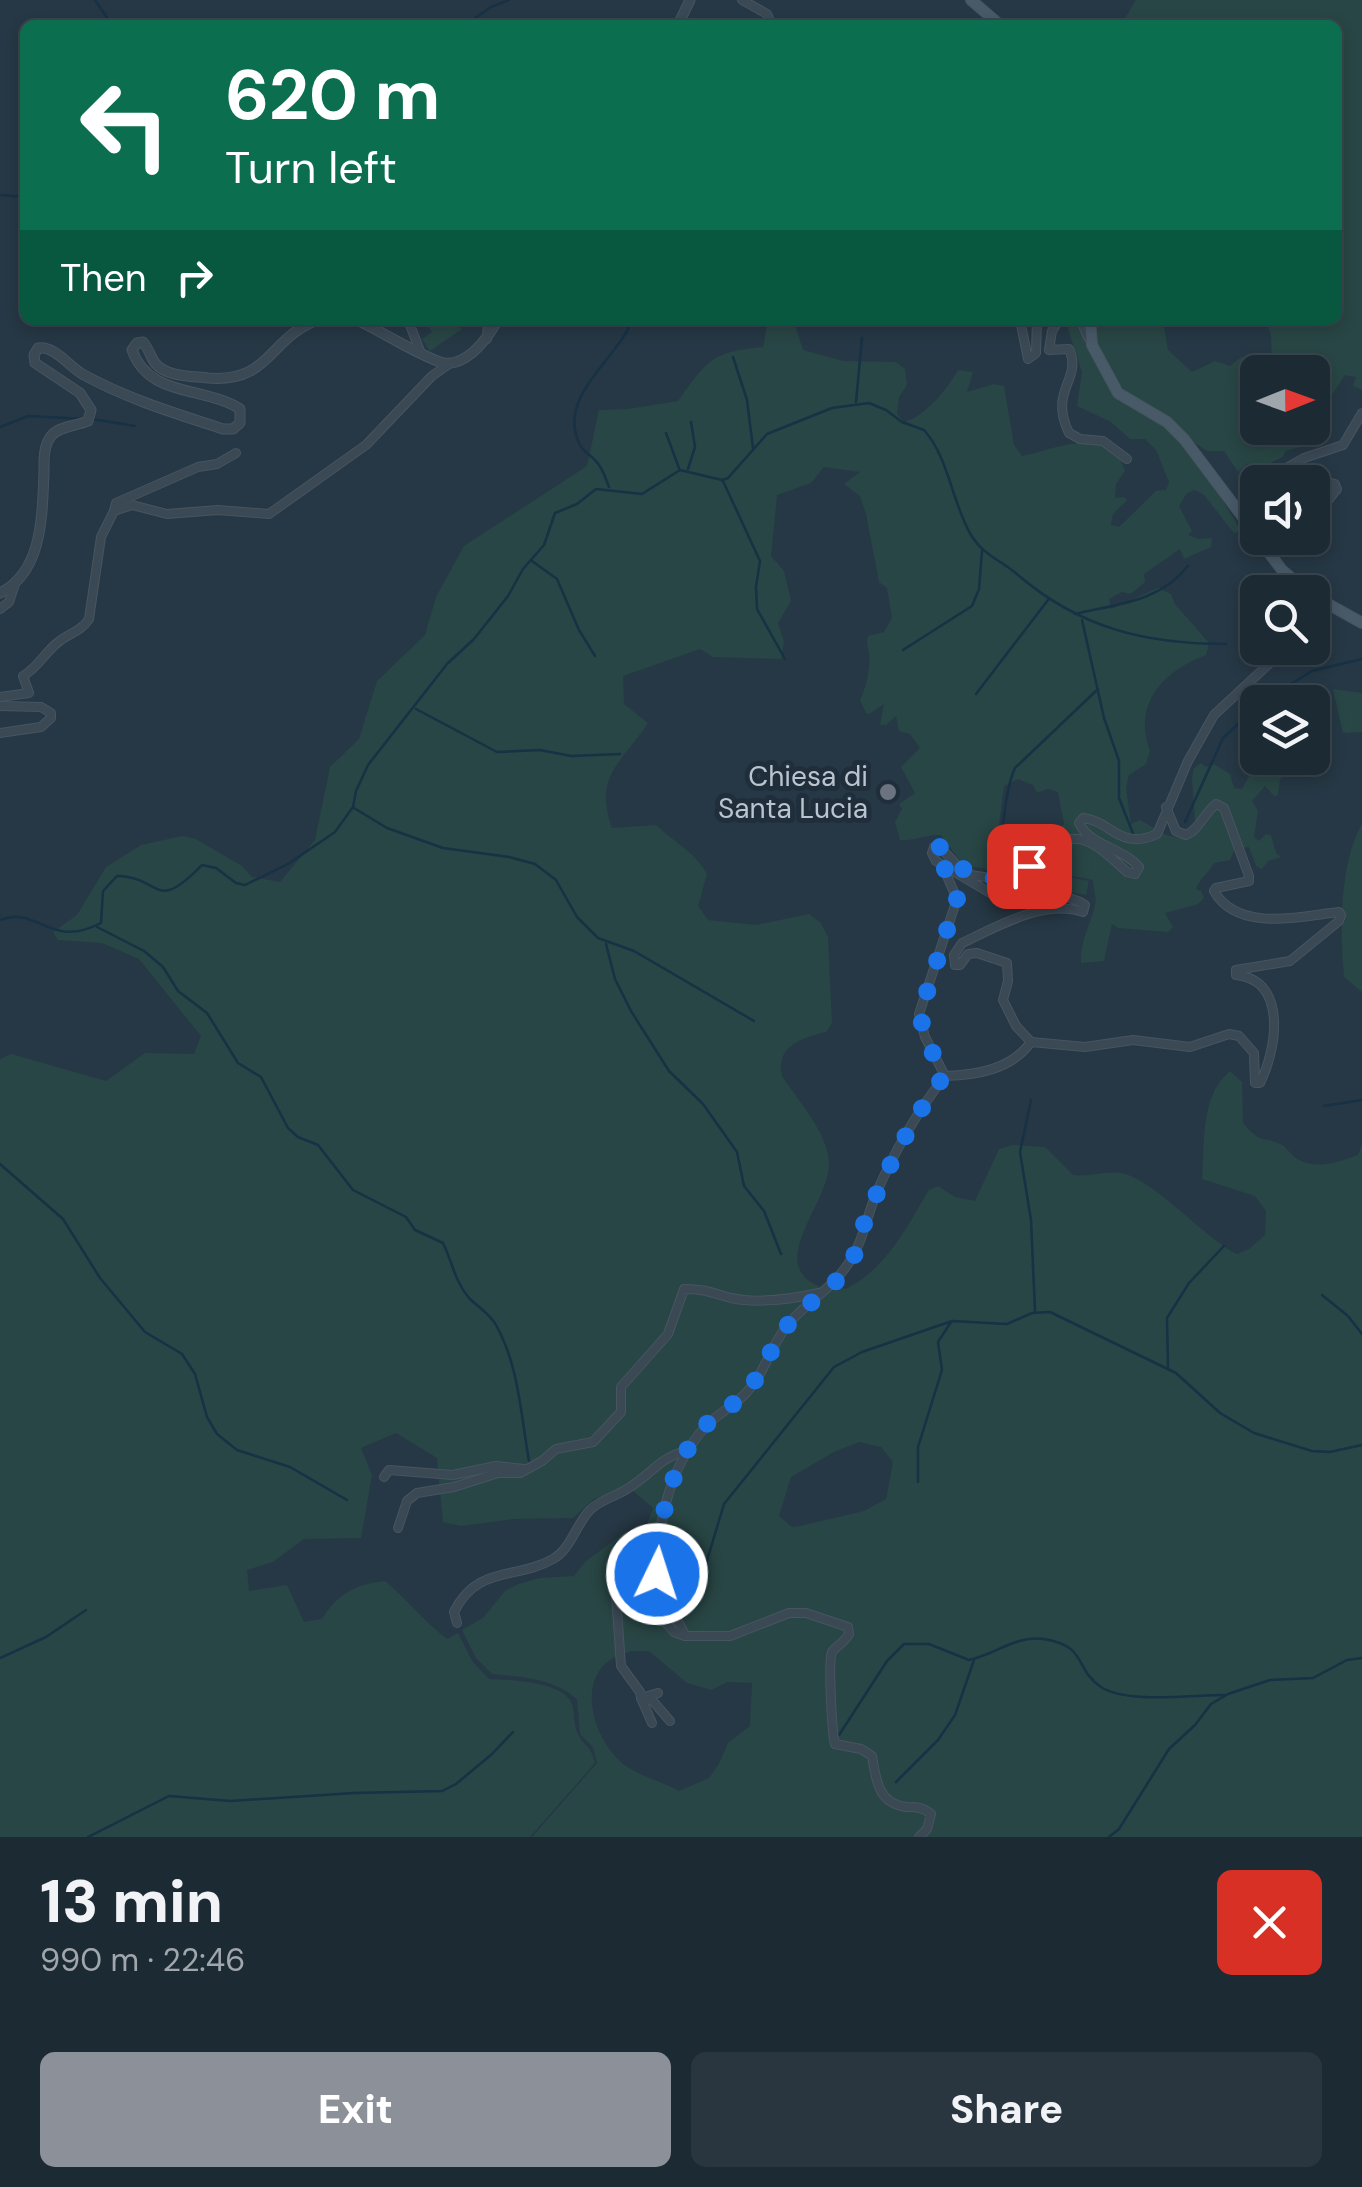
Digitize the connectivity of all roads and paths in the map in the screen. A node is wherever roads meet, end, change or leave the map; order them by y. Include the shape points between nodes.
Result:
1 (742, 0) edge
2 (971, 0) edge
3 (770, 20) edge
4 (994, 20) edge
5 (308, 325) edge
6 (368, 325) edge
7 (412, 325) edge
8 (488, 325) edge
9 (495, 325) edge
10 (1021, 325) edge
11 (1037, 325) edge
12 (1056, 325) edge
13 (1083, 325) edge
14 (1090, 325) edge
15 (487, 339) junction
16 (1092, 345) junction
17 (420, 351) junction
18 (453, 362) junction
19 (436, 380) dead end
20 (1362, 413) edge
21 (236, 452) dead end
22 (1127, 459) dead end
23 (1289, 465) edge
24 (114, 511) junction
25 (1240, 513) edge
26 (1271, 555) edge
27 (1282, 570) junction
28 (1282, 575) edge
29 (1288, 575) edge
30 (15, 584) junction
31 (0, 593) edge
32 (1330, 605) edge
33 (0, 609) edge
34 (1362, 623) edge
35 (1268, 665) edge
36 (0, 697) edge
37 (0, 706) edge
38 (0, 733) edge
39 (1166, 807) junction
40 (941, 863) junction
41 (1031, 1042) junction
42 (944, 1076) junction
43 (819, 1293) junction
44 (688, 1450) junction
45 (526, 1470) junction
46 (384, 1476) dead end
47 (398, 1528) dead end
48 (458, 1622) dead end
49 (684, 1636) junction
50 (658, 1692) dead end
51 (640, 1698) junction
52 (670, 1721) dead end
53 (652, 1723) dead end
54 (919, 1837) edge

1 - 3 street
2 - 4 main road
5 - 30 street via 252,372 231,380 169,372 137,343 136,360 155,380 240,408 233,430 126,397 54,351 38,348 35,363 80,393 89,403 89,418 59,430 46,445 39,531
6 - 17 street
7 - 17 street
8 - 15 street
9 - 15 street
10 - 11 street via 1028,358 1036,353
12 - 22 street via 1049,350 1069,349 1074,367 1060,404 1069,432 1104,440
13 - 16 street
14 - 16 main road
15 - 18 street
16 - 25 main road via 1118,394 1167,422
17 - 18 street
18 - 19 street
18 - 24 street via 366,444 268,514 167,514 132,505
20 - 23 street via 1343,445
21 - 24 street via 126,496
24 - 36 street via 101,537 90,620 23,676 29,693
26 - 27 main road
27 - 28 street
27 - 29 main road
30 - 31 street
30 - 33 street
32 - 34 main road
35 - 39 street via 1214,715
37 - 38 street via 41,707 52,718 46,726
39 - 40 street via 1157,834 1139,840 1092,819 1079,823 1129,855 1139,867 1135,874 1067,836 1009,877 964,873 934,847
39 - 41 street via 1176,831 1186,835 1216,804 1224,808 1250,876 1249,882 1216,888 1224,905 1271,920 1341,915 1290,961 1236,970 1264,985 1272,1000 1269,1066 1260,1083 1253,1077 1254,1052 1229,1034 1190,1047 1132,1040 1085,1047
40 - 41 street via 1004,901 1039,895 1086,905 1082,912 1044,908 956,949 955,965 977,953 1007,963 1003,1000
40 - 42 street via 957,899 920,1014
41 - 42 street via 988,1072
42 - 43 street via 885,1174 852,1260
43 - 44 street via 776,1338 746,1394
43 - 45 street via 767,1301 684,1289 668,1334 622,1387 621,1412 608,1429 594,1442 556,1448
44 - 48 street via 667,1456 632,1487 592,1508 552,1560 494,1575 470,1590 454,1612
44 - 49 street via 665,1504 657,1574 658,1590
45 - 46 street via 389,1470
45 - 47 street via 417,1493
49 - 51 street via 631,1584 621,1585 621,1666
49 - 54 street via 730,1636 789,1613 848,1627 828,1666 832,1737 835,1744 872,1756 888,1802 930,1814
50 - 51 street
51 - 52 street via 652,1700
51 - 53 street

